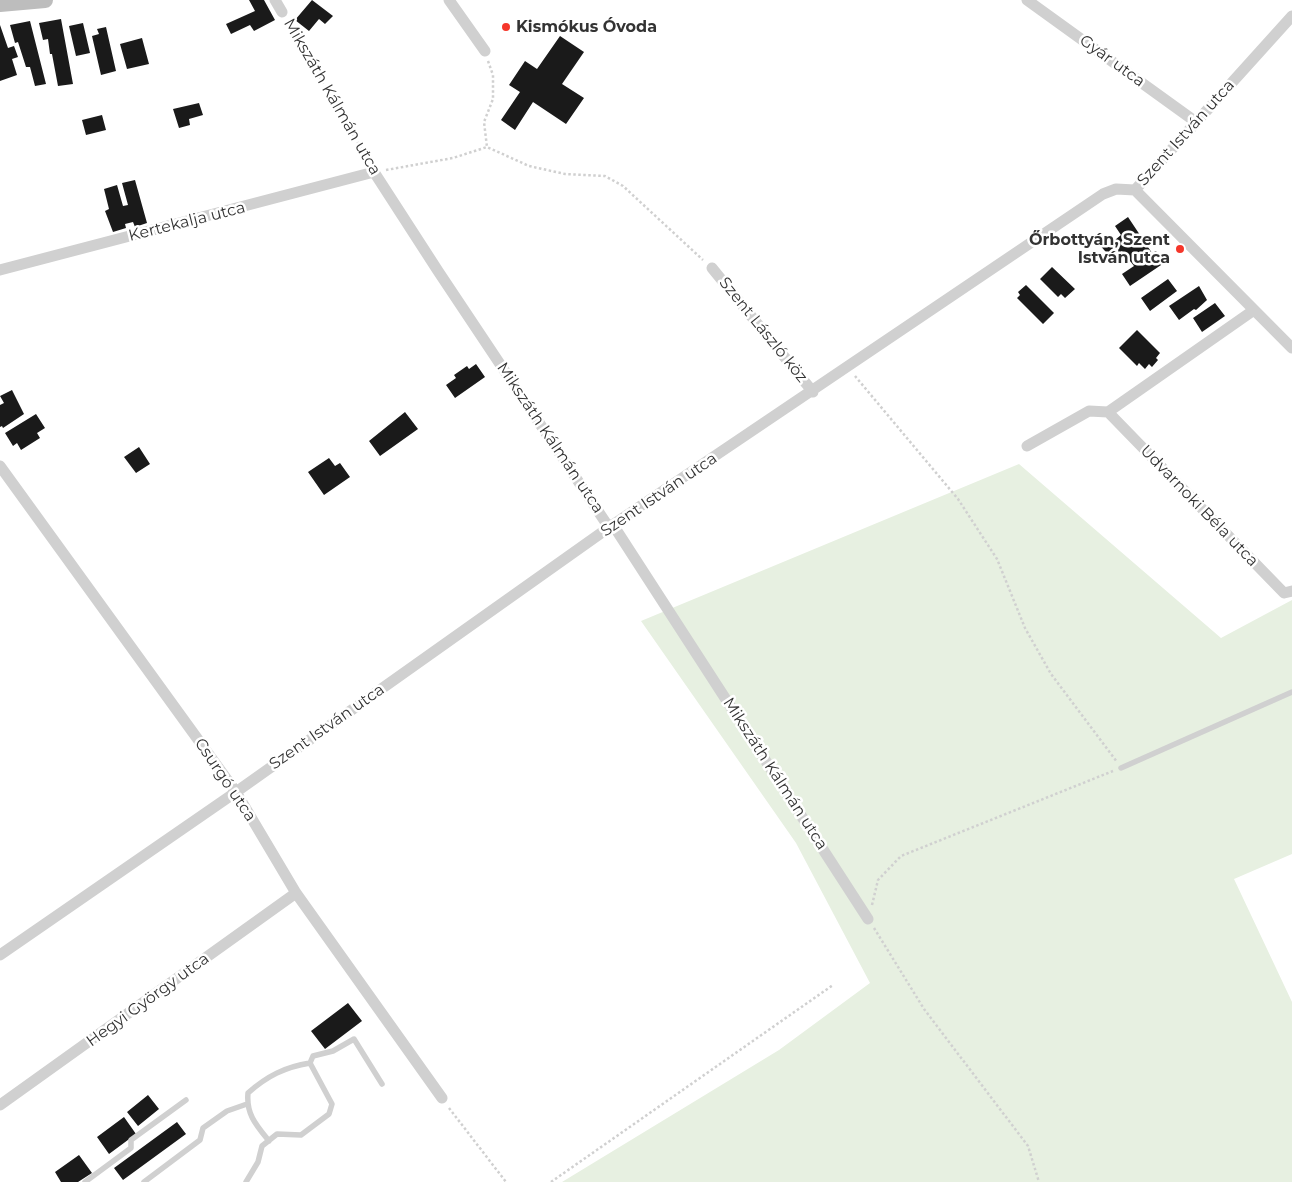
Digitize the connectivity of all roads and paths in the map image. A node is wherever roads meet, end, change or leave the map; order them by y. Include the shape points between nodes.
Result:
1 (45, 0) edge
2 (275, 0) edge
3 (449, 0) edge
4 (1027, 0) edge
5 (0, 4) edge
6 (282, 12) joint
7 (1292, 16) edge
8 (486, 51) joint
9 (1196, 122) junction
10 (487, 147) junction
11 (374, 172) junction
12 (1135, 190) junction
13 (712, 268) joint
14 (0, 270) edge
15 (1254, 310) junction
16 (1292, 348) edge
17 (847, 367) junction
18 (813, 392) junction
19 (1108, 412) junction
20 (1027, 446) dead end
21 (0, 466) edge
22 (612, 526) junction
23 (1292, 591) edge
24 (1292, 692) edge
25 (1121, 768) junction
26 (236, 792) junction
27 (296, 893) junction
28 (868, 919) junction
29 (0, 955) edge
30 (833, 984) dead end
31 (310, 1063) junction
32 (382, 1084) dead end
33 (442, 1098) joint
34 (186, 1100) dead end
35 (247, 1104) junction
36 (0, 1105) edge
37 (269, 1141) junction
38 (85, 1182) edge
39 (144, 1182) edge
40 (246, 1182) edge
41 (506, 1182) edge
42 (551, 1182) edge
43 (1039, 1182) edge

1 - 5 main road
2 - 6 street, Mikszáth Kálmán utca
3 - 8 street
4 - 9 street, Gyár utca
6 - 11 path, Mikszáth Kálmán utca
7 - 9 street, Szent István utca
8 - 10 path via 493,99 484,122
9 - 12 street, Szent István utca
10 - 11 path via 453,158
10 - 13 path via 529,166 565,174 605,176 623,186
11 - 14 street, Kertekalja utca
11 - 22 street, Mikszáth Kálmán utca via 606,523
12 - 15 street
12 - 17 street, Szent István utca via 1116,189 1103,194
13 - 18 street, Szent László köz
15 - 16 street
15 - 19 street
17 - 18 street, Szent István utca
17 - 25 path via 958,499 997,559 1025,628 1051,674
18 - 22 street, Szent István utca
19 - 20 street via 1089,411
19 - 23 street, Udvarnoki Béla utca via 1284,593
21 - 26 street, Csurgó utca
22 - 26 street, Szent István utca
22 - 28 street, Mikszáth Kálmán utca
24 - 25 lane
25 - 28 path via 901,856 878,880
26 - 27 street, Csurgó utca
26 - 29 street, Szent István utca
27 - 33 street, Csurgó utca
27 - 36 street, Hegyi György utca
28 - 43 path via 924,1008 1028,1146
30 - 42 path
31 - 32 lane via 313,1056 333,1051 354,1039
31 - 35 lane via 288,1066 262,1081 248,1093
31 - 37 lane via 332,1104 329,1114 301,1135 278,1134
33 - 41 path
34 - 38 lane via 131,1140 131,1148
35 - 37 lane via 252,1119
35 - 39 lane via 227,1112 203,1128 200,1140
37 - 40 lane via 262,1146 258,1162

